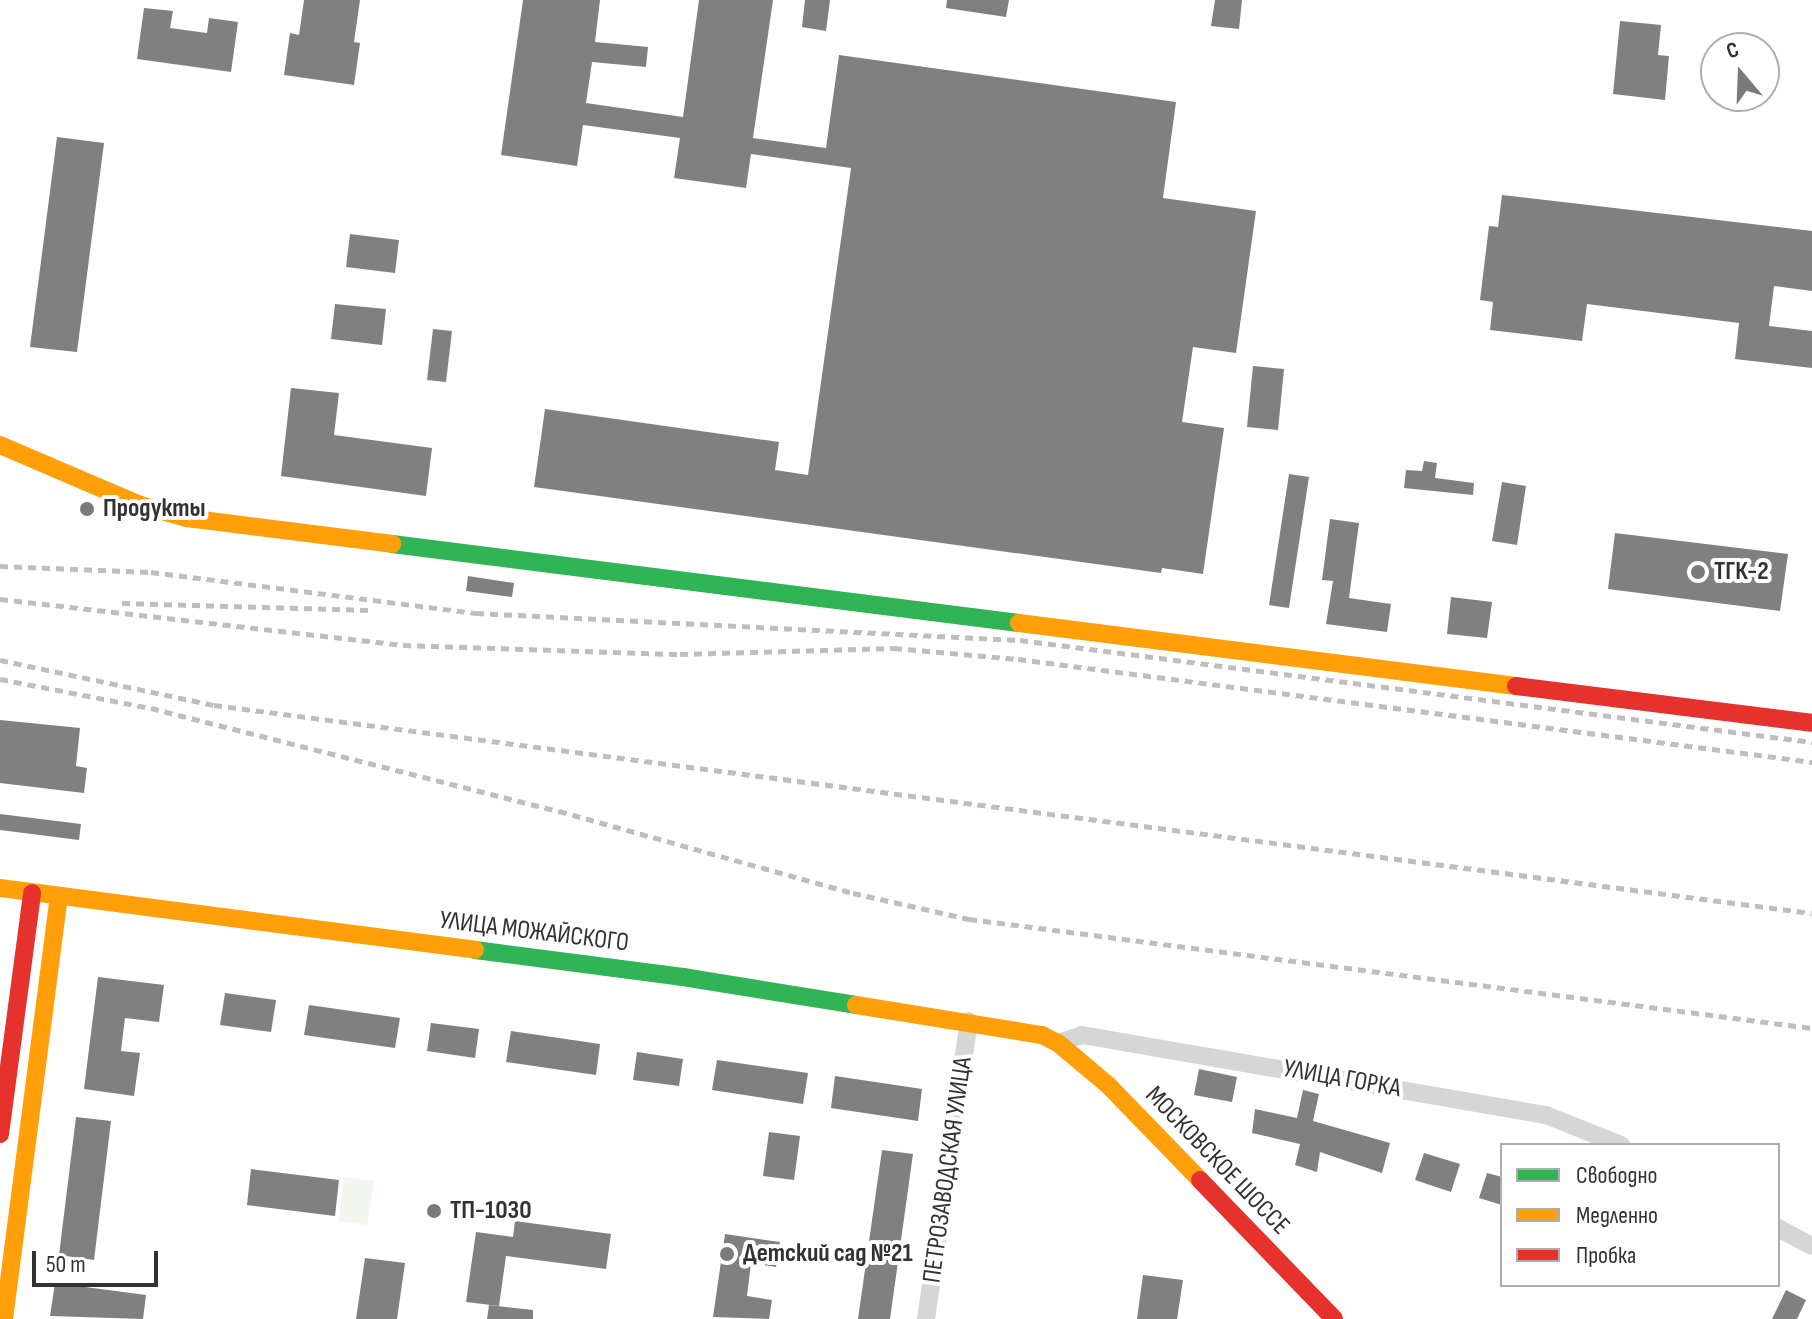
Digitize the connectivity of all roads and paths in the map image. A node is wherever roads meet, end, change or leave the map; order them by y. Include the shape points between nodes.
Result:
1 (0, 445) edge
2 (1812, 723) edge
3 (0, 888) edge
4 (32, 893) junction
5 (59, 897) junction
6 (969, 1021) junction
7 (1058, 1043) junction
8 (0, 1134) edge
9 (1616, 1143) edge
10 (1780, 1229) edge
11 (1812, 1246) edge
12 (4, 1319) edge
13 (926, 1319) edge
14 (1334, 1319) edge

1 - 2 street via 140,505 187,518
3 - 4 street, УЛИЦА МОЖАЙСКОГО
4 - 5 street, УЛИЦА МОЖАЙСКОГО
4 - 8 street
5 - 6 street, УЛИЦА МОЖАЙСКОГО via 683,977
5 - 12 street
6 - 7 street, УЛИЦА МОЖАЙСКОГО via 1023,1030
6 - 13 street, ПЕТРОЗАВОДСКАЯ УЛИЦА
7 - 9 street, УЛИЦА ГОРКА via 1082,1035 1546,1115
7 - 14 street, МОСКОВСКОЕ ШОССЕ via 1109,1086
10 - 11 street

